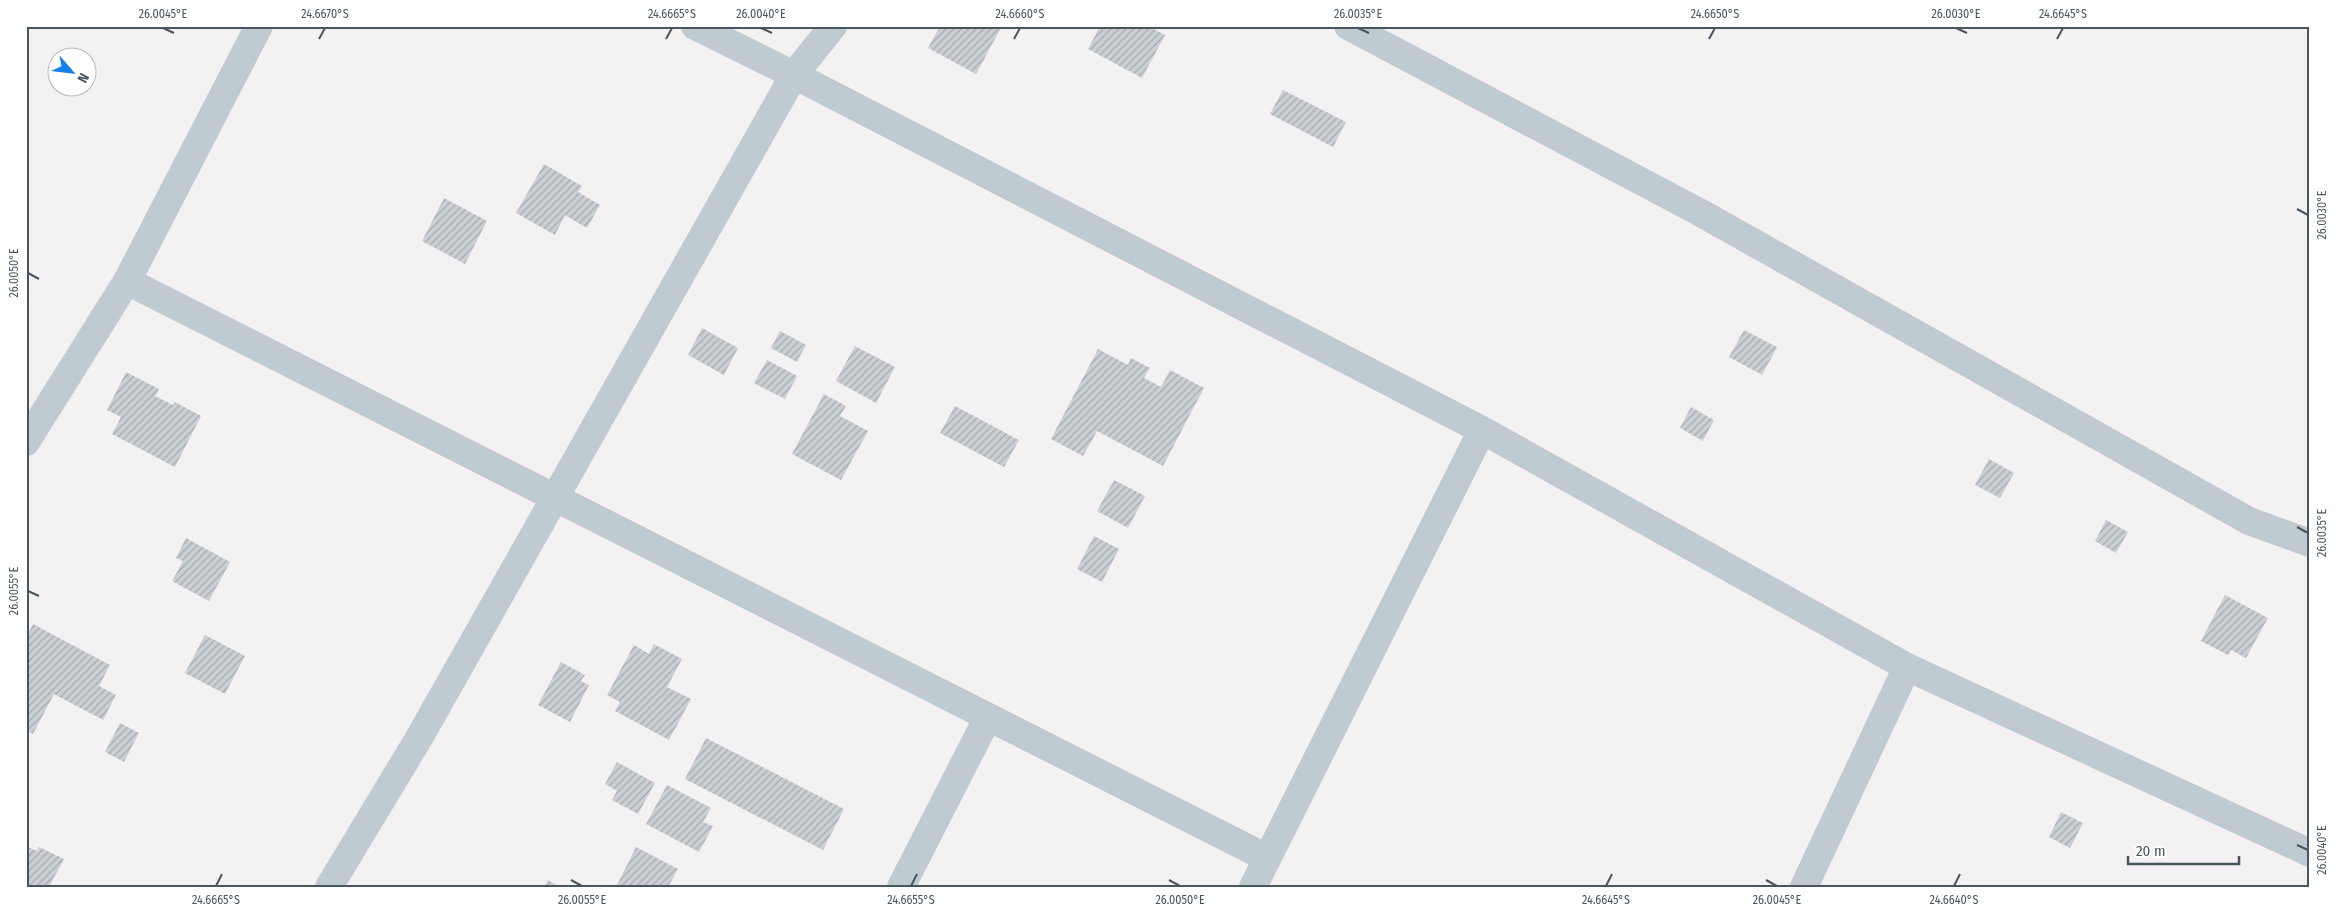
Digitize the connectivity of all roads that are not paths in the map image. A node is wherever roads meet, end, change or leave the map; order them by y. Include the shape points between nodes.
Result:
1 (259, 26) edge
2 (695, 26) edge
3 (833, 26) edge
4 (1348, 26) edge
5 (794, 75) junction
6 (127, 281) junction
7 (1482, 430) junction
8 (26, 442) edge
9 (554, 497) junction
10 (2310, 543) edge
11 (1907, 667) junction
12 (988, 717) junction
13 (2310, 853) edge
14 (1267, 858) junction
15 (329, 887) edge
16 (901, 887) edge
17 (1253, 887) edge
18 (1804, 887) edge

1 - 6 street
2 - 5 street
3 - 5 street
4 - 10 street via 1702,212 2249,521
5 - 7 street
5 - 9 street
6 - 8 street
6 - 9 street
7 - 11 street
7 - 14 street
9 - 12 street
9 - 15 street via 419,738
11 - 13 street
11 - 18 street
12 - 14 street
12 - 16 street
14 - 17 street

